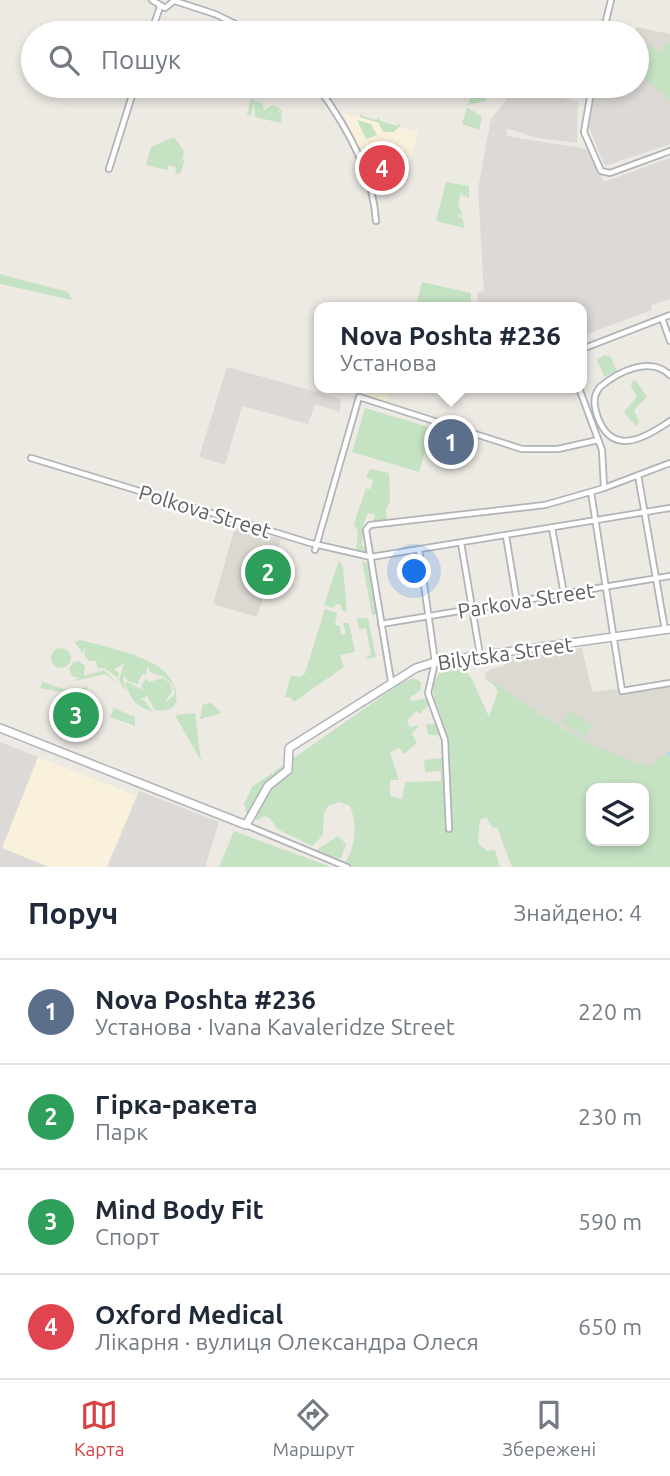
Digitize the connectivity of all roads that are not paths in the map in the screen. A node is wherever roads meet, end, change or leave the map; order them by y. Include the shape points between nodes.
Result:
1 (152, 0) edge
2 (175, 0) edge
3 (611, 0) edge
4 (160, 7) junction
5 (155, 21) edge
6 (229, 21) edge
7 (606, 21) edge
8 (131, 98) edge
9 (324, 98) edge
10 (590, 98) edge
11 (670, 151) edge
12 (109, 169) dead end
13 (376, 221) dead end
14 (670, 315) edge
15 (662, 318) junction
16 (670, 341) edge
17 (587, 347) edge
18 (670, 375) edge
19 (581, 393) edge
20 (594, 407) junction
21 (587, 410) junction
22 (670, 421) edge
23 (598, 440) junction
24 (32, 458) dead end
25 (670, 463) edge
26 (638, 475) junction
27 (604, 488) junction
28 (591, 492) junction
29 (670, 508) edge
30 (645, 512) junction
31 (596, 520) junction
32 (552, 528) junction
33 (506, 536) junction
34 (461, 542) junction
35 (316, 547) junction
36 (419, 549) junction
37 (371, 557) junction
38 (670, 576) edge
39 (656, 578) junction
40 (607, 587) junction
41 (564, 594) junction
42 (517, 602) junction
43 (471, 610) junction
44 (428, 616) junction
45 (381, 624) junction
46 (668, 629) edge
47 (614, 638) junction
48 (480, 655) junction
49 (435, 662) junction
50 (391, 681) junction
51 (670, 683) edge
52 (0, 728) edge
53 (246, 825) junction
54 (449, 829) dead end
55 (347, 867) edge

1 - 4 street
2 - 4 street via 169,7
2 - 6 street
3 - 7 street
4 - 5 street
8 - 12 street
9 - 13 street via 359,156
10 - 11 street via 584,132 598,168 605,173
14 - 15 street
15 - 16 street
15 - 17 street
18 - 20 street via 650,365 615,376 597,391
19 - 21 street
20 - 21 street
20 - 22 street via 605,434 622,441 645,436
21 - 23 street
23 - 27 street
23 - 35 street via 558,449 523,449 359,397
24 - 35 street, Polkova Street
25 - 26 street
26 - 27 street
26 - 30 street
27 - 28 street
28 - 31 street
28 - 37 street via 545,505 374,524 367,527
29 - 30 street, Polkova Street
30 - 31 street, Polkova Street
30 - 39 street
31 - 32 street, Polkova Street
31 - 40 street
32 - 33 street, Polkova Street
32 - 41 street
33 - 34 street, Polkova Street
33 - 42 street
34 - 36 street, Polkova Street
34 - 43 street
35 - 37 street, Polkova Street
36 - 37 street, Polkova Street
36 - 44 street
37 - 45 street
38 - 39 street, Parkova Street
39 - 40 street, Parkova Street
39 - 46 street
40 - 41 street, Parkova Street
40 - 47 street
41 - 42 street, Parkova Street
42 - 43 street, Parkova Street
43 - 44 street, Parkova Street
43 - 48 street
44 - 45 street, Parkova Street
44 - 49 street
45 - 50 street
46 - 47 main road, Bilytska Street
47 - 48 main road, Bilytska Street
47 - 51 street via 622,691
48 - 49 main road, Bilytska Street
49 - 50 main road, Bilytska Street
49 - 54 street via 428,694 444,740
50 - 53 main road, Bilytska Street via 289,748 288,770 268,786
52 - 53 main road
53 - 55 street

